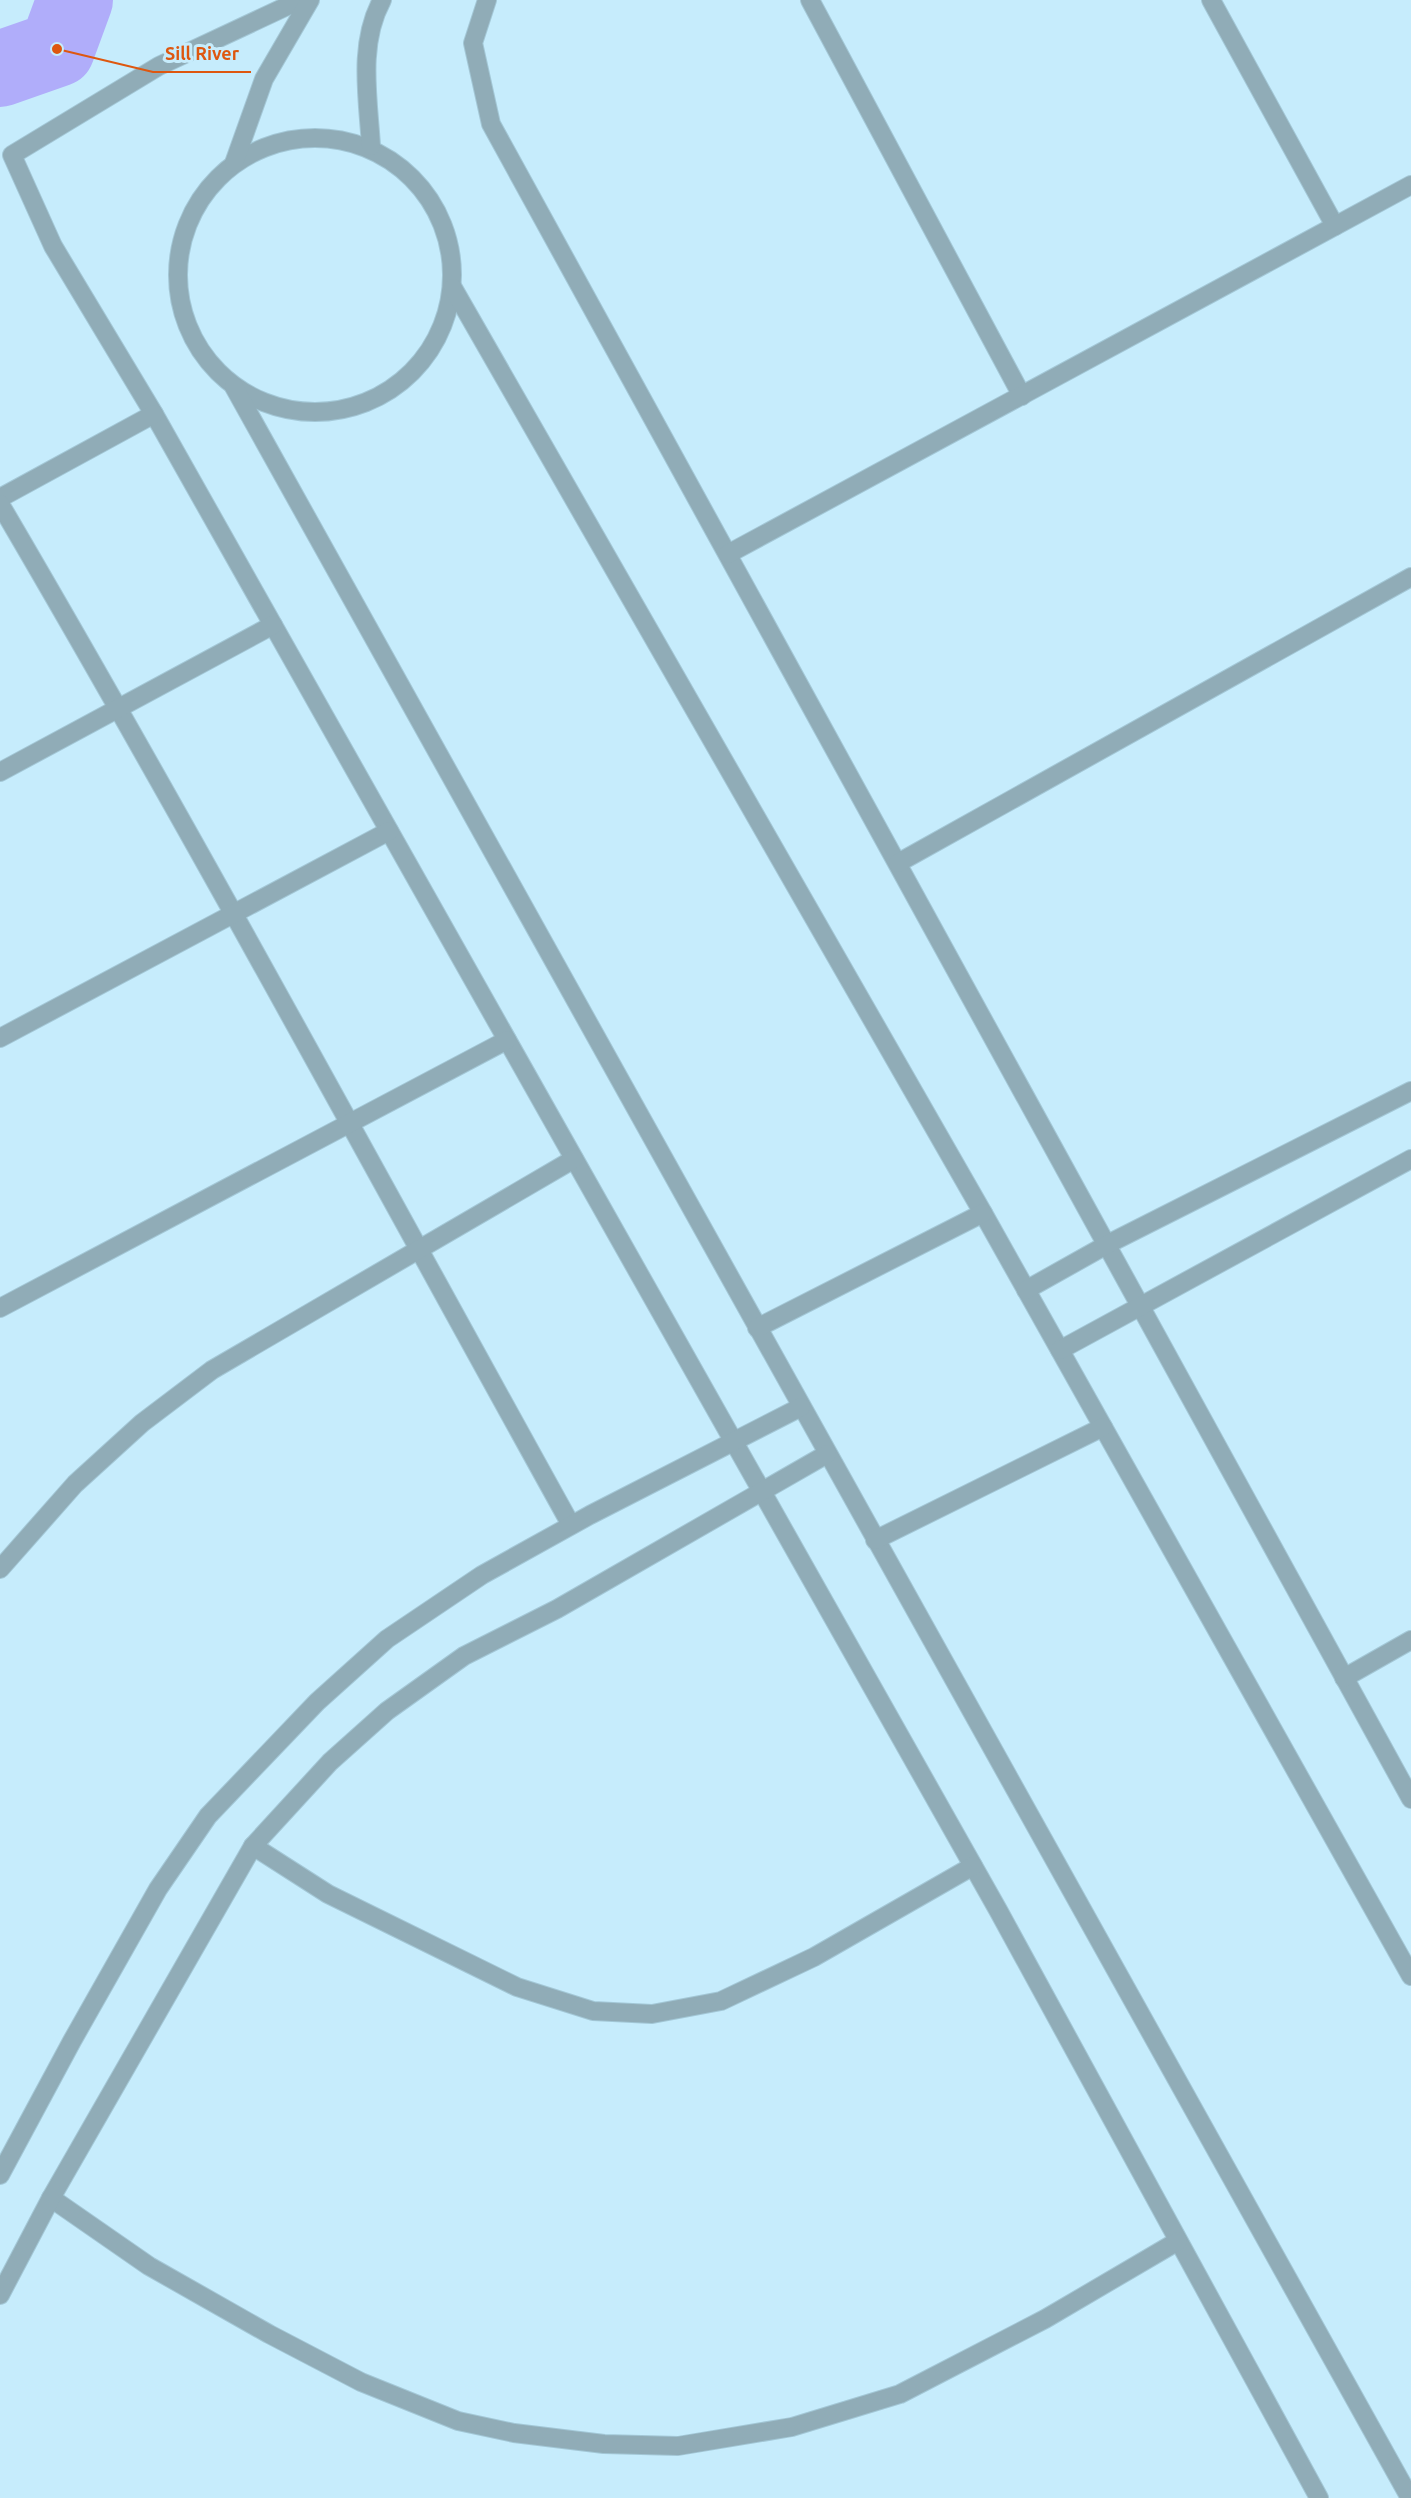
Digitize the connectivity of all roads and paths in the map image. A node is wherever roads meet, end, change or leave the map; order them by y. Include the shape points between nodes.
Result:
1 (300, 0) edge
2 (310, 0) edge
3 (382, 0) edge
4 (487, 0) edge
5 (810, 0) edge
6 (1210, 0) edge
7 (371, 146) junction
8 (6, 156) edge
9 (234, 163) junction
10 (1411, 185) edge
11 (1335, 226) junction
12 (453, 288) junction
13 (234, 387) junction
14 (1022, 396) junction
15 (154, 414) junction
16 (0, 498) edge
17 (0, 504) edge
18 (728, 554) junction
19 (1411, 577) edge
20 (273, 625) junction
21 (120, 708) junction
22 (0, 772) edge
23 (389, 831) junction
24 (898, 863) junction
25 (235, 913) junction
26 (0, 1038) edge
27 (507, 1040) junction
28 (1411, 1091) edge
29 (349, 1124) junction
30 (574, 1158) junction
31 (1411, 1159) edge
32 (983, 1213) junction
33 (1108, 1244) junction
34 (418, 1250) junction
35 (1026, 1290) junction
36 (1142, 1306) junction
37 (0, 1308) edge
38 (757, 1328) junction
39 (1060, 1350) junction
40 (801, 1407) junction
41 (1103, 1427) junction
42 (734, 1443) junction
43 (827, 1454) junction
44 (761, 1491) junction
45 (571, 1525) junction
46 (875, 1540) junction
47 (0, 1569) edge
48 (1411, 1640) edge
49 (1344, 1678) junction
50 (1411, 1800) edge
51 (253, 1846) junction
52 (973, 1866) junction
53 (1411, 1976) edge
54 (0, 2175) edge
55 (51, 2198) junction
56 (1178, 2241) junction
57 (0, 2295) edge
58 (1319, 2498) edge
59 (1410, 2498) edge

1 - 8 street via 159,66
2 - 9 street via 264,79
3 - 7 street via 372,18 366,58
4 - 18 street via 473,43 491,124
5 - 14 street
6 - 11 street
7 - 9 street via 339,139 284,140
7 - 12 street via 397,161 427,194 449,238
8 - 15 street via 53,246
9 - 13 street via 203,194 183,232 176,275 183,318 203,357
10 - 11 street
11 - 14 street
12 - 13 street via 441,334 413,374 372,401 326,413 278,408
12 - 32 street
13 - 38 street
14 - 18 street
15 - 16 street
15 - 20 street
17 - 21 street
18 - 24 street
19 - 24 street
20 - 21 street
20 - 23 street
21 - 22 street
21 - 25 street
23 - 25 street
23 - 27 street
24 - 33 street
25 - 26 street
25 - 29 street
27 - 29 street
27 - 30 street
28 - 33 street
29 - 34 street
29 - 37 street
30 - 34 street
30 - 42 street
31 - 36 street
32 - 35 street
32 - 38 street
33 - 35 street
33 - 36 street
34 - 45 street
34 - 47 street via 203,1376 142,1423 75,1484
35 - 39 street
36 - 39 street
36 - 49 street
38 - 40 street
39 - 41 street
40 - 42 street
40 - 43 street
41 - 46 street
41 - 53 street
42 - 44 street
42 - 45 street
43 - 44 street
43 - 46 street
44 - 51 street via 557,1609 464,1656 387,1711 338,1755
44 - 52 street
45 - 54 street via 482,1575 387,1639 317,1702 208,1816 152,1899
46 - 59 street
48 - 49 street
49 - 50 street
51 - 52 street via 328,1894 517,1987 593,2011 652,2014 720,2001 814,1957
51 - 55 street
52 - 56 street
55 - 56 street via 149,2266 361,2382 458,2421 514,2433 604,2444 678,2446 758,2433 792,2427 900,2394 1045,2319
55 - 57 street
56 - 58 street

